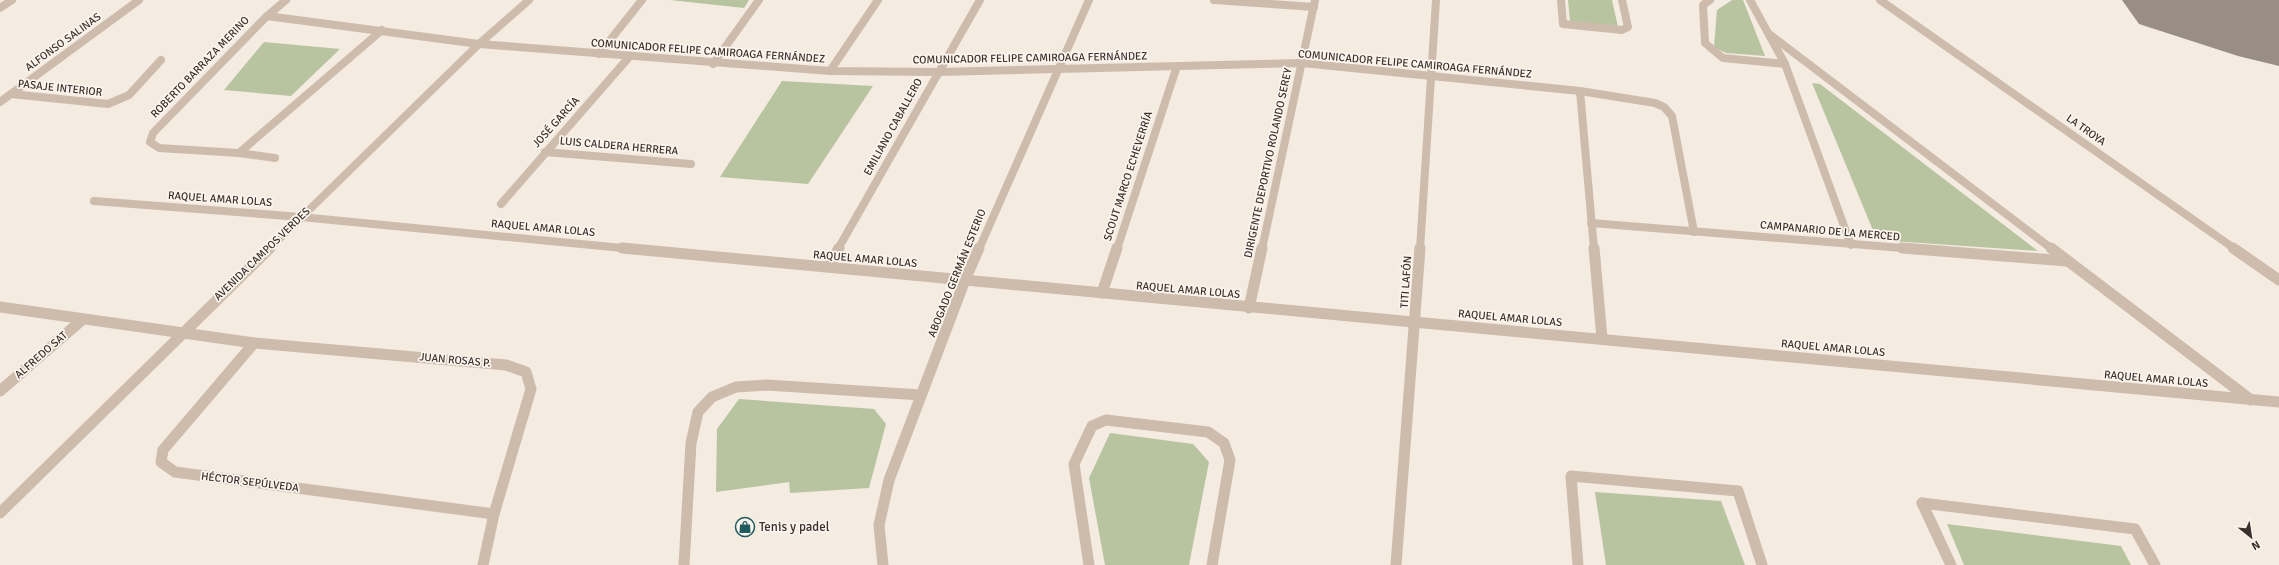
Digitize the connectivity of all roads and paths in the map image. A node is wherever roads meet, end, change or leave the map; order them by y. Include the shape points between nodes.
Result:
1 (12, 0) edge
2 (139, 0) edge
3 (286, 0) edge
4 (529, 0) edge
5 (642, 0) edge
6 (759, 0) edge
7 (878, 0) edge
8 (980, 0) edge
9 (1089, 0) edge
10 (1214, 0) edge
11 (1436, 0) edge
12 (1561, 0) edge
13 (1622, 0) edge
14 (1710, 0) edge
15 (1750, 0) edge
16 (1880, 0) edge
17 (1314, 4) edge
18 (0, 8) edge
19 (267, 16) junction
20 (382, 30) junction
21 (1769, 34) junction
22 (479, 44) junction
23 (599, 54) junction
24 (630, 56) junction
25 (161, 60) dead end
26 (1302, 63) junction
27 (713, 64) junction
28 (1785, 64) junction
29 (1177, 66) junction
30 (1057, 69) junction
31 (830, 71) junction
32 (938, 72) junction
33 (1431, 76) junction
34 (1580, 91) junction
35 (11, 94) junction
36 (0, 102) edge
37 (545, 152) junction
38 (239, 153) junction
39 (275, 158) dead end
40 (692, 164) dead end
41 (94, 201) dead end
42 (501, 204) dead end
43 (301, 217) junction
44 (1591, 223) junction
45 (1694, 232) junction
46 (1851, 245) junction
47 (2067, 261) junction
48 (828, 267) junction
49 (965, 280) junction
50 (2279, 280) edge
51 (1102, 293) junction
52 (0, 307) edge
53 (1249, 308) junction
54 (83, 318) junction
55 (1415, 323) junction
56 (183, 332) junction
57 (1602, 338) junction
58 (254, 343) junction
59 (0, 391) edge
60 (921, 395) junction
61 (2251, 400) junction
62 (2279, 402) edge
63 (0, 513) edge
64 (494, 514) junction
65 (483, 565) edge
66 (684, 565) edge
67 (883, 565) edge
68 (1089, 565) edge
69 (1212, 565) edge
70 (1396, 565) edge
71 (1578, 565) edge
72 (1762, 565) edge
73 (1951, 565) edge
74 (2155, 565) edge

1 - 18 street
2 - 35 street, ALFONSO SALINAS
3 - 19 street, ROBERTO BARRAZA MERINO
4 - 22 street, AVENIDA CAMPOS VERDES
5 - 23 street
6 - 27 street
7 - 31 street
8 - 32 street, EMILIANO CABALLERO
9 - 30 street, ABOGADO GERMÁN ESTERIO
10 - 17 street
11 - 33 street, TITI LAFÓN
12 - 13 street via 1563,24 1622,30 1628,27
14 - 28 street via 1703,4 1705,43 1723,58
15 - 21 street
16 - 50 street, LA TROYA
17 - 26 street, DIRIGENTE DEPORTIVO ROLANDO SEREY
19 - 20 street, COMUNICADOR FELIPE CAMIROAGA FERNÁNDEZ
19 - 38 street, ROBERTO BARRAZA MERINO via 153,133 150,142 159,148
20 - 22 street, COMUNICADOR FELIPE CAMIROAGA FERNÁNDEZ
20 - 38 street
21 - 28 street
21 - 47 street
22 - 23 street, COMUNICADOR FELIPE CAMIROAGA FERNÁNDEZ
22 - 43 street, AVENIDA CAMPOS VERDES
23 - 24 street, COMUNICADOR FELIPE CAMIROAGA FERNÁNDEZ
24 - 27 street, COMUNICADOR FELIPE CAMIROAGA FERNÁNDEZ
24 - 37 street, JOSÉ GARCÍA
25 - 35 street, PASAJE INTERIOR via 129,95 108,104
26 - 29 street, COMUNICADOR FELIPE CAMIROAGA FERNÁNDEZ
26 - 33 street, COMUNICADOR FELIPE CAMIROAGA FERNÁNDEZ
26 - 53 street, DIRIGENTE DEPORTIVO ROLANDO SEREY
27 - 31 street, COMUNICADOR FELIPE CAMIROAGA FERNÁNDEZ
28 - 46 street
29 - 30 street, COMUNICADOR FELIPE CAMIROAGA FERNÁNDEZ
29 - 51 street, SCOUT MARCO ECHEVERRÍA
30 - 32 street, COMUNICADOR FELIPE CAMIROAGA FERNÁNDEZ
30 - 49 street, ABOGADO GERMÁN ESTERIO
31 - 32 street, COMUNICADOR FELIPE CAMIROAGA FERNÁNDEZ
32 - 48 street, EMILIANO CABALLERO
33 - 34 street, COMUNICADOR FELIPE CAMIROAGA FERNÁNDEZ
33 - 55 street, TITI LAFÓN
34 - 44 street
34 - 45 street, COMUNICADOR FELIPE CAMIROAGA FERNÁNDEZ via 1655,102 1672,116
35 - 36 street, ALFONSO SALINAS
37 - 40 street, LUIS CALDERA HERRERA
37 - 42 street, JOSÉ GARCÍA
38 - 39 street, ROBERTO BARRAZA MERINO
41 - 43 street, RAQUEL AMAR LOLAS
43 - 48 street, RAQUEL AMAR LOLAS
43 - 56 street, AVENIDA CAMPOS VERDES
44 - 45 street, CAMPANARIO DE LA MERCED
44 - 57 street
45 - 46 street, CAMPANARIO DE LA MERCED
46 - 47 street, CAMPANARIO DE LA MERCED
47 - 61 street
48 - 49 street, RAQUEL AMAR LOLAS
49 - 51 street, RAQUEL AMAR LOLAS
49 - 60 street, ABOGADO GERMÁN ESTERIO
51 - 53 street, RAQUEL AMAR LOLAS
52 - 54 street, ALFREDO SAT
53 - 55 street, RAQUEL AMAR LOLAS
54 - 56 street, ALFREDO SAT
54 - 59 street, ALFREDO SAT
55 - 57 street, RAQUEL AMAR LOLAS
55 - 70 street, TITI LAFÓN
56 - 58 street, JUAN ROSAS P.
56 - 63 street, AVENIDA CAMPOS VERDES
57 - 61 street, RAQUEL AMAR LOLAS
58 - 64 street, JUAN ROSAS P. via 506,365 526,372 531,389
58 - 64 street, HÉCTOR SEPÚLVEDA via 163,450 162,462 166,466 175,472
60 - 66 street via 767,385 736,387 712,397 698,412 691,443
60 - 67 street, ABOGADO GERMÁN ESTERIO via 889,480 880,525
61 - 62 street, RAQUEL AMAR LOLAS
64 - 65 street, JUAN ROSAS P.
68 - 69 street via 1074,464 1092,426 1106,420 1208,432 1224,443 1230,460
71 - 72 street via 1571,476 1738,491
73 - 74 street via 1922,503 2135,530

